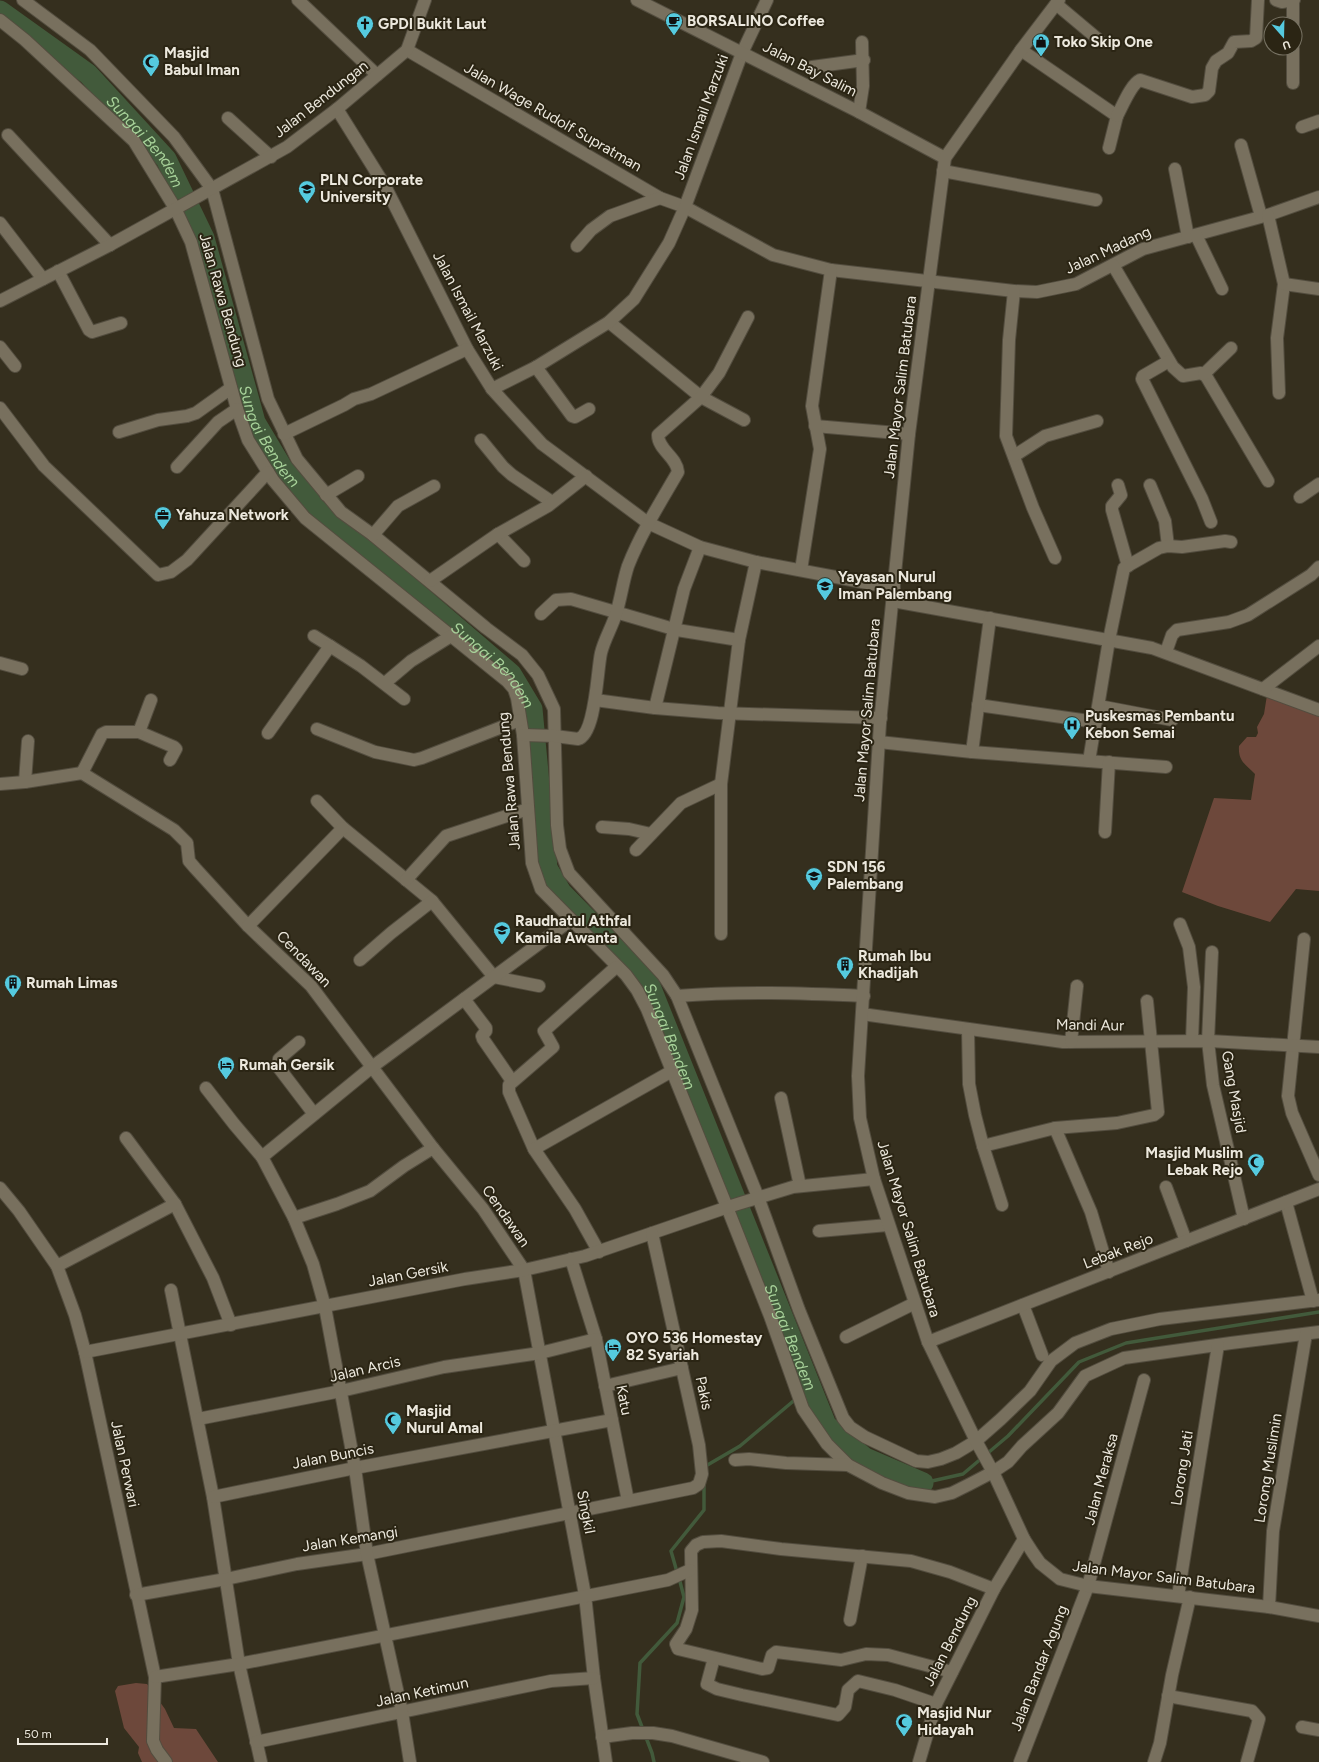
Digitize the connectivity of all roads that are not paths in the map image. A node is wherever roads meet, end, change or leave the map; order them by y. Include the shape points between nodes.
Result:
1 (23, 0) edge
2 (298, 0) edge
3 (425, 0) edge
4 (638, 0) edge
5 (767, 0) edge
6 (1258, 0) edge
7 (1276, 0) edge
8 (1293, 0) edge
9 (1057, 2) edge
10 (1293, 16) edge
11 (0, 20) edge
12 (1099, 40) dead end
13 (862, 42) dead end
14 (407, 50) junction
15 (1021, 50) junction
16 (742, 53) junction
17 (1293, 56) edge
18 (864, 60) junction
19 (812, 67) dead end
20 (377, 75) junction
21 (1293, 83) dead end
22 (337, 109) junction
23 (859, 112) junction
24 (1117, 116) junction
25 (228, 118) dead end
26 (1319, 121) edge
27 (1302, 127) dead end
28 (8, 135) dead end
29 (1241, 145) dead end
30 (1109, 148) dead end
31 (271, 156) junction
32 (945, 158) junction
33 (1175, 169) dead end
34 (943, 171) junction
35 (208, 191) junction
36 (1319, 197) edge
37 (660, 198) junction
38 (1096, 200) dead end
39 (178, 206) junction
40 (685, 207) junction
41 (1265, 215) junction
42 (0, 223) edge
43 (1192, 236) junction
44 (110, 245) junction
45 (577, 246) dead end
46 (1113, 265) junction
47 (831, 270) junction
48 (58, 271) junction
49 (44, 279) junction
50 (929, 280) junction
51 (1284, 284) junction
52 (1319, 288) edge
53 (1222, 289) dead end
54 (1014, 290) junction
55 (0, 301) edge
56 (748, 317) dead end
57 (609, 322) junction
58 (121, 323) dead end
59 (0, 347) edge
60 (1231, 348) dead end
61 (467, 349) junction
62 (1169, 361) junction
63 (15, 366) dead end
64 (536, 367) junction
65 (1204, 374) junction
66 (231, 388) junction
67 (492, 389) junction
68 (1279, 393) dead end
69 (701, 397) junction
70 (0, 408) edge
71 (237, 409) junction
72 (589, 409) dead end
73 (744, 420) dead end
74 (1097, 421) dead end
75 (815, 426) junction
76 (119, 432) dead end
77 (284, 434) junction
78 (909, 434) junction
79 (481, 440) dead end
80 (1014, 456) junction
81 (177, 467) dead end
82 (268, 472) junction
83 (358, 476) dead end
84 (586, 476) junction
85 (1268, 481) dead end
86 (1319, 484) edge
87 (1118, 485) dead end
88 (1150, 485) dead end
89 (434, 486) dead end
90 (326, 495) junction
91 (1300, 497) dead end
92 (552, 502) junction
93 (1210, 522) dead end
94 (648, 523) junction
95 (498, 534) junction
96 (373, 535) junction
97 (1231, 542) dead end
98 (1168, 546) junction
99 (700, 547) junction
100 (1055, 558) dead end
101 (524, 561) dead end
102 (756, 562) junction
103 (1128, 566) junction
104 (1319, 567) edge
105 (801, 570) junction
106 (430, 581) junction
107 (894, 588) junction
108 (893, 602) junction
109 (616, 613) junction
110 (541, 614) dead end
111 (990, 618) junction
112 (675, 630) junction
113 (314, 636) dead end
114 (451, 636) junction
115 (739, 640) junction
116 (1109, 640) junction
117 (330, 646) junction
118 (1319, 646) edge
119 (1166, 652) junction
120 (0, 663) edge
121 (22, 669) dead end
122 (385, 683) junction
123 (1263, 689) junction
124 (404, 699) dead end
125 (151, 700) dead end
126 (595, 700) junction
127 (978, 705) junction
128 (1099, 706) junction
129 (655, 708) junction
130 (1319, 710) edge
131 (731, 713) junction
132 (881, 718) junction
133 (520, 720) junction
134 (1172, 720) dead end
135 (1096, 722) junction
136 (317, 729) dead end
137 (139, 732) junction
138 (268, 733) dead end
139 (525, 735) junction
140 (552, 736) junction
141 (28, 741) dead end
142 (879, 742) junction
143 (972, 752) junction
144 (170, 760) dead end
145 (1090, 761) junction
146 (1109, 762) junction
147 (1166, 767) dead end
148 (82, 773) junction
149 (25, 782) junction
150 (0, 784) edge
151 (721, 784) junction
152 (317, 801) dead end
153 (528, 809) junction
154 (602, 827) dead end
155 (342, 828) junction
156 (1105, 832) dead end
157 (651, 834) junction
158 (636, 850) dead end
159 (406, 880) junction
160 (432, 901) junction
161 (571, 920) junction
162 (1180, 924) dead end
163 (248, 926) junction
164 (721, 934) dead end
165 (1304, 939) dead end
166 (1212, 952) dead end
167 (360, 960) dead end
168 (616, 967) junction
169 (494, 977) junction
170 (539, 986) dead end
171 (1077, 986) dead end
172 (677, 996) junction
173 (864, 996) junction
174 (464, 999) junction
175 (1147, 1001) dead end
176 (862, 1014) junction
177 (968, 1029) junction
178 (1150, 1041) junction
179 (1192, 1041) junction
180 (1208, 1041) junction
181 (299, 1042) dead end
182 (1071, 1042) junction
183 (1294, 1046) junction
184 (1319, 1047) edge
185 (372, 1067) junction
186 (672, 1071) junction
187 (512, 1081) junction
188 (206, 1088) dead end
189 (781, 1098) dead end
190 (314, 1114) junction
191 (1055, 1128) junction
192 (126, 1138) dead end
193 (983, 1146) junction
194 (433, 1148) junction
195 (534, 1149) junction
196 (262, 1157) junction
197 (1319, 1175) edge
198 (874, 1179) junction
199 (800, 1186) junction
200 (1166, 1187) dead end
201 (0, 1188) edge
202 (1319, 1189) edge
203 (756, 1198) junction
204 (1286, 1202) junction
205 (175, 1204) junction
206 (1002, 1205) dead end
207 (729, 1206) junction
208 (294, 1218) junction
209 (1244, 1219) junction
210 (888, 1225) junction
211 (819, 1231) dead end
212 (652, 1233) junction
213 (1186, 1241) junction
214 (599, 1252) junction
215 (571, 1259) junction
216 (57, 1266) junction
217 (524, 1270) junction
218 (1109, 1272) junction
219 (172, 1290) dead end
220 (1316, 1300) edge
221 (915, 1303) junction
222 (1023, 1305) junction
223 (324, 1307) junction
224 (230, 1325) junction
225 (1319, 1332) edge
226 (182, 1333) junction
227 (1306, 1334) junction
228 (846, 1337) dead end
229 (596, 1340) junction
230 (928, 1342) junction
231 (1218, 1345) junction
232 (85, 1352) junction
233 (540, 1353) junction
234 (1042, 1355) dead end
235 (682, 1368) junction
236 (1144, 1380) dead end
237 (605, 1386) junction
238 (341, 1391) junction
239 (198, 1419) junction
240 (612, 1420) junction
241 (554, 1431) junction
242 (977, 1444) junction
243 (735, 1460) dead end
244 (848, 1465) junction
245 (355, 1468) junction
246 (992, 1469) junction
247 (694, 1488) joint
248 (213, 1497) junction
249 (628, 1502) junction
250 (570, 1514) junction
251 (1024, 1539) junction
252 (367, 1554) junction
253 (862, 1556) junction
254 (687, 1571) junction
255 (226, 1579) junction
256 (1088, 1586) junction
257 (994, 1589) junction
258 (136, 1594) junction
259 (585, 1595) junction
260 (1178, 1596) junction
261 (1190, 1597) junction
262 (1270, 1607) junction
263 (1319, 1616) edge
264 (850, 1620) dead end
265 (385, 1634) junction
266 (714, 1658) junction
267 (239, 1664) junction
268 (952, 1672) junction
269 (155, 1678) junction
270 (594, 1678) junction
271 (1168, 1696) junction
272 (936, 1704) junction
273 (402, 1712) junction
274 (1302, 1727) dead end
275 (1319, 1730) edge
276 (602, 1737) junction
277 (256, 1742) junction
278 (166, 1762) edge
279 (261, 1762) edge
280 (410, 1762) edge
281 (606, 1762) edge
282 (763, 1762) edge
283 (919, 1762) edge
284 (1020, 1762) edge
285 (1154, 1762) edge
286 (1247, 1762) edge

1 - 35 street via 90,50 174,137
2 - 20 street
3 - 14 street
4 - 16 street, Jalan Bay Salim
5 - 16 street, Jalan Ismail Marzuki
6 - 24 street via 1257,36 1253,40 1234,42 1228,53 1216,61 1212,68 1209,92 1206,95 1192,97 1140,80 1128,94
7 - 8 street
8 - 10 street
9 - 12 street
9 - 15 street, Jalan Mayor Salim Batubara
11 - 39 street, Jalan Rawa Bendung via 134,141
13 - 18 street
14 - 20 street, Jalan Bendungan
14 - 37 street, Jalan Wage Rudolf Supratman
15 - 24 street
15 - 32 street, Jalan Mayor Salim Batubara
16 - 23 street, Jalan Bay Salim
16 - 40 street, Jalan Ismail Marzuki
17 - 21 street
18 - 19 street
18 - 23 street
20 - 22 street, Jalan Bendungan
22 - 31 street, Jalan Bendungan
22 - 61 street, Jalan Ismail Marzuki via 385,186
23 - 32 street, Jalan Bay Salim
24 - 30 street
25 - 31 street
26 - 27 street
28 - 44 street
29 - 41 street
31 - 35 street, Jalan Bendungan
32 - 34 street, Jalan Mayor Salim Batubara
33 - 43 street
34 - 38 street
34 - 50 street, Jalan Mayor Salim Batubara
35 - 39 street, Jalan Bendungan
35 - 77 street via 268,399
36 - 41 street, Jalan Madang
37 - 40 street, Jalan Wage Rudolf Supratman
37 - 45 street via 610,216 591,230
39 - 44 street
39 - 66 street, Jalan Rawa Bendung via 212,314
40 - 47 street, Jalan Wage Rudolf Supratman via 773,255
40 - 57 street, Jalan Ismail Marzuki via 669,243 638,293
41 - 43 street, Jalan Madang
41 - 51 street
42 - 49 street
43 - 46 street, Jalan Madang via 1169,240 1143,249
43 - 53 street
44 - 48 street
46 - 54 street, Jalan Madang via 1064,288 1037,292
46 - 62 street
47 - 50 street, Jalan Madang
47 - 75 street via 812,406
48 - 49 street
48 - 58 street via 88,330 92,332
49 - 55 street
50 - 54 street, Jalan Madang
50 - 78 street, Jalan Mayor Salim Batubara
51 - 52 street
51 - 68 street via 1277,338
54 - 80 street via 1009,340 1006,436
56 - 69 street via 720,373
57 - 64 street, Jalan Ismail Marzuki
57 - 69 street
59 - 63 street
60 - 65 street
61 - 67 street, Jalan Ismail Marzuki
61 - 77 street via 371,394 354,399
62 - 65 street via 1183,376
62 - 93 street via 1142,379 1202,499
64 - 67 street, Jalan Ismail Marzuki
64 - 72 street via 572,416 575,417
65 - 85 street
66 - 71 street, Jalan Rawa Bendung
66 - 76 street via 196,413 158,420
67 - 84 street via 542,444
69 - 73 street
69 - 94 street via 658,435 658,441 676,464 678,472
70 - 82 street via 44,466 158,576 171,572 187,560
71 - 81 street via 218,422
71 - 82 street, Jalan Rawa Bendung via 248,440
74 - 80 street via 1045,436
75 - 78 street
75 - 105 street via 820,449
77 - 90 street via 297,459
78 - 107 street, Jalan Mayor Salim Batubara
79 - 92 street via 512,475
80 - 100 street
82 - 114 street, Jalan Rawa Bendung via 305,518
83 - 90 street
84 - 92 street
84 - 94 street
86 - 91 street
87 - 103 street via 1121,495 1112,506 1112,510
88 - 98 street via 1165,521
89 - 96 street via 398,506
90 - 96 street via 341,512
92 - 95 street
94 - 99 street
94 - 109 street via 628,567
95 - 101 street
95 - 106 street
96 - 106 street
97 - 98 street
98 - 103 street via 1159,548
99 - 102 street
99 - 112 street via 684,589
102 - 105 street
102 - 115 street
103 - 116 street via 1123,572
104 - 119 street via 1311,575 1248,615 1229,622 1177,630
105 - 107 street
106 - 140 street via 522,655 538,675 554,709
107 - 108 street, Jalan Mayor Salim Batubara
108 - 111 street
108 - 132 street, Jalan Mayor Salim Batubara
109 - 110 street via 565,598 556,600
109 - 112 street
109 - 126 street via 601,653
111 - 116 street
111 - 127 street
112 - 115 street
112 - 129 street
113 - 117 street
114 - 122 street via 411,661
114 - 133 street, Jalan Rawa Bendung via 514,689
115 - 131 street
116 - 119 street
116 - 128 street
117 - 122 street
117 - 138 street
118 - 123 street
119 - 123 street
120 - 121 street
122 - 124 street
123 - 130 street
125 - 137 street
126 - 129 street
126 - 140 street via 584,736 578,739
127 - 135 street
127 - 143 street
128 - 134 street
128 - 135 street
129 - 131 street
131 - 132 street
131 - 151 street
132 - 142 street, Jalan Mayor Salim Batubara
133 - 136 street via 414,760 375,752
133 - 139 street, Jalan Rawa Bendung
135 - 145 street
137 - 144 street via 174,747 176,749
137 - 148 street via 102,734
139 - 140 street
139 - 153 street, Jalan Rawa Bendung
140 - 172 street via 557,825 560,849 569,873 663,975
141 - 149 street
142 - 143 street
142 - 173 street, Jalan Mayor Salim Batubara
143 - 145 street
145 - 146 street
146 - 147 street
146 - 156 street
148 - 149 street
148 - 163 street, Cendawan via 184,838 191,863
149 - 150 street
151 - 157 street via 681,803
151 - 164 street
152 - 155 street
153 - 159 street via 446,836
153 - 161 street, Jalan Rawa Bendung via 532,863 537,881 541,889
154 - 157 street
155 - 159 street
155 - 163 street
157 - 158 street
159 - 160 street
160 - 167 street
160 - 169 street
161 - 168 street, Jalan Rawa Bendung
161 - 169 street
162 - 179 street via 1189,947 1194,988
163 - 185 street, Cendawan via 312,986
165 - 183 street
166 - 180 street, Gang Masjid
168 - 186 street, Jalan Rawa Bendung via 637,990
168 - 187 street via 544,1031 553,1047
169 - 170 street
169 - 174 street
171 - 182 street
172 - 173 street via 765,992
172 - 203 street
173 - 176 street, Jalan Mayor Salim Batubara
174 - 185 street
174 - 187 street via 486,1028 483,1039
175 - 178 street
176 - 177 street, Mandi Aur
176 - 198 street, Jalan Mayor Salim Batubara via 858,1076 860,1118
177 - 182 street, Mandi Aur
177 - 193 street via 969,1084
178 - 179 street, Mandi Aur
178 - 182 street, Mandi Aur
178 - 191 street via 1158,1109 1156,1114 1117,1123
179 - 180 street, Mandi Aur
180 - 183 street, Mandi Aur
180 - 209 street, Gang Masjid via 1213,1084
181 - 190 street via 279,1059 278,1065
183 - 184 street, Mandi Aur
183 - 197 street via 1288,1096 1292,1113
185 - 190 street
185 - 194 street, Cendawan
186 - 195 street
186 - 207 street, Jalan Rawa Bendung
187 - 195 street via 508,1088 509,1092
188 - 196 street
189 - 199 street
190 - 196 street
191 - 193 street
191 - 218 street via 1091,1212
192 - 205 street
193 - 206 street
194 - 208 street via 370,1191
194 - 217 street, Cendawan via 483,1209
195 - 214 street via 575,1209
196 - 208 street
198 - 199 street
198 - 210 street, Jalan Mayor Salim Batubara
199 - 203 street
200 - 213 street
201 - 216 street, Jalan Perwari
202 - 204 street, Lebak Rejo
203 - 207 street, Jalan Gersik
203 - 242 street via 843,1418 850,1427 864,1437 916,1461 941,1460
204 - 209 street, Lebak Rejo
204 - 220 street
205 - 216 street
205 - 224 street via 213,1278
207 - 212 street, Jalan Gersik
207 - 244 street, Jalan Rawa Bendung via 803,1409 827,1444
208 - 223 street via 313,1264
209 - 213 street, Lebak Rejo
210 - 211 street
210 - 221 street, Jalan Mayor Salim Batubara
212 - 214 street, Jalan Gersik
212 - 235 street, Pakis
213 - 218 street, Lebak Rejo
214 - 215 street, Jalan Gersik
215 - 217 street, Jalan Gersik
215 - 229 street, Katu
216 - 232 street, Jalan Perwari via 75,1314
217 - 223 street, Jalan Gersik
217 - 233 street, Singkil
218 - 222 street, Lebak Rejo
219 - 226 street
220 - 242 street via 1160,1320 1111,1329 1075,1343 1051,1362 1030,1390
221 - 228 street
221 - 230 street, Jalan Mayor Salim Batubara
222 - 230 street, Lebak Rejo
222 - 234 street
223 - 224 street, Jalan Gersik
223 - 238 street
224 - 226 street, Jalan Gersik
225 - 227 street
226 - 232 street, Jalan Gersik
226 - 239 street
227 - 231 street
227 - 262 street, Lorong Muslimin via 1274,1531
229 - 233 street, Jalan Arcis
229 - 237 street, Katu
230 - 242 street, Jalan Mayor Salim Batubara
231 - 246 street via 1124,1358 1085,1376 1058,1413 1008,1462
231 - 260 street, Lorong Jati
232 - 258 street, Jalan Perwari
233 - 238 street, Jalan Arcis via 444,1367
233 - 241 street, Singkil
235 - 237 street
235 - 247 street, Pakis via 699,1445 701,1480
236 - 256 street, Jalan Meraksa
237 - 240 street, Katu
238 - 239 street, Jalan Arcis
238 - 245 street
239 - 248 street
240 - 241 street, Jalan Buncis
240 - 249 street, Katu
241 - 245 street, Jalan Buncis
241 - 250 street, Singkil
242 - 246 street, Jalan Mayor Salim Batubara
243 - 244 street
244 - 246 street via 908,1493 934,1497 952,1493
245 - 248 street, Jalan Buncis
245 - 252 street
246 - 251 street, Jalan Mayor Salim Batubara
247 - 249 street, Jalan Kemangi
248 - 255 street
249 - 250 street, Jalan Kemangi
250 - 252 street, Jalan Kemangi
250 - 259 street, Singkil
251 - 256 street, Jalan Mayor Salim Batubara via 1040,1563 1060,1579
251 - 257 street, Jalan Bendung
252 - 255 street, Jalan Kemangi via 297,1564
252 - 265 street
253 - 254 street via 721,1541 704,1542 691,1550
253 - 257 street via 912,1561
253 - 264 street
254 - 259 street via 668,1580
254 - 266 street via 693,1598 692,1610 686,1628 676,1644 678,1649
255 - 258 street, Jalan Kemangi
255 - 267 street
256 - 260 street, Jalan Mayor Salim Batubara
256 - 284 street, Jalan Bandar Agung
257 - 268 street, Jalan Bendung
258 - 269 street, Jalan Perwari
259 - 265 street
259 - 270 street, Singkil
260 - 261 street, Jalan Mayor Salim Batubara
261 - 262 street, Jalan Mayor Salim Batubara
261 - 271 street
262 - 263 street, Jalan Mayor Salim Batubara
265 - 267 street
265 - 273 street
266 - 268 street via 765,1669 769,1667 772,1655 776,1652 841,1660 878,1654
266 - 272 street via 707,1684 717,1689 772,1702 838,1715 845,1707 848,1690 858,1681
267 - 269 street
267 - 277 street
268 - 272 street, Jalan Bendung
269 - 278 street, Jalan Perwari via 153,1741
270 - 273 street, Jalan Ketimun via 551,1681
270 - 276 street, Singkil
271 - 285 street
271 - 286 street via 1252,1711 1259,1719
272 - 283 street, Jalan Bendung
273 - 277 street, Jalan Ketimun
273 - 280 street
274 - 275 street
276 - 281 street, Singkil
276 - 282 street via 653,1733
277 - 279 street

